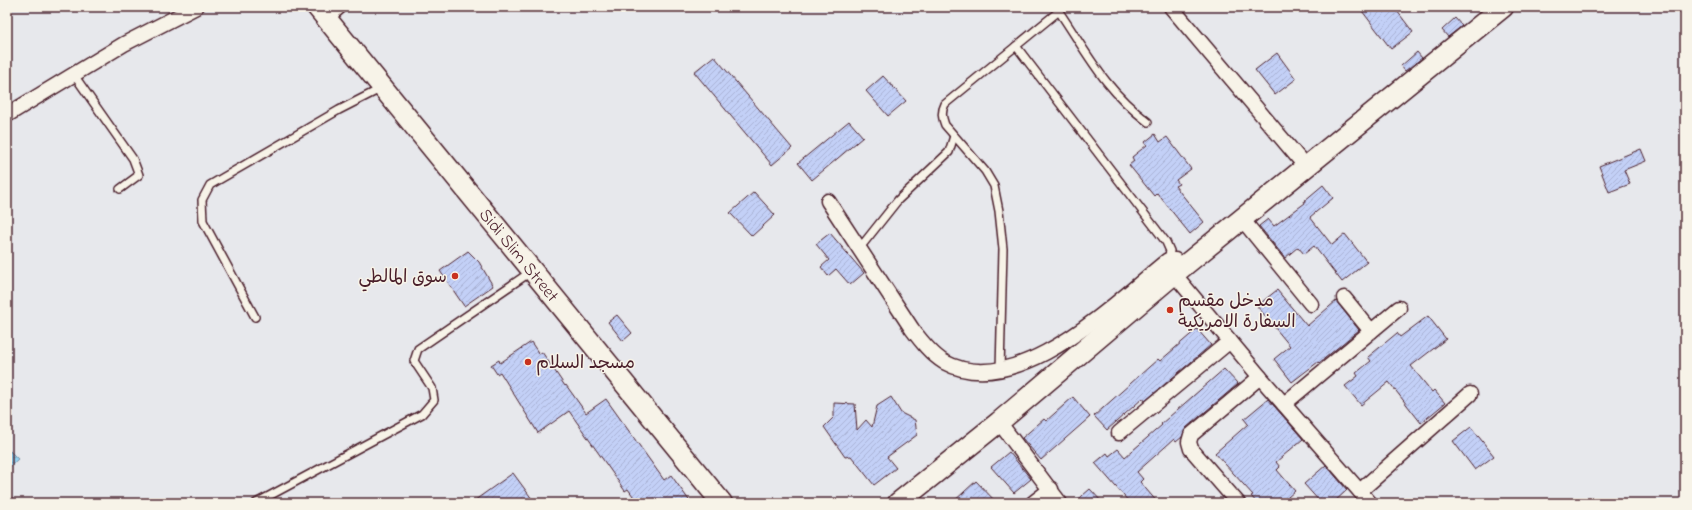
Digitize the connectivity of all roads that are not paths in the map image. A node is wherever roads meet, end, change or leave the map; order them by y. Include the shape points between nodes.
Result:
1 (196, 7) edge
2 (1171, 7) edge
3 (1503, 7) edge
4 (1057, 9) edge
5 (327, 11) edge
6 (1016, 46) junction
7 (74, 74) junction
8 (382, 88) junction
9 (7, 115) edge
10 (1148, 122) dead end
11 (954, 136) junction
12 (1306, 167) junction
13 (120, 189) dead end
14 (828, 201) dead end
15 (1242, 219) junction
16 (859, 249) junction
17 (1176, 267) junction
18 (532, 271) junction
19 (1344, 298) dead end
20 (1311, 304) dead end
21 (1399, 308) dead end
22 (255, 317) dead end
23 (1371, 331) junction
24 (1230, 341) junction
25 (1000, 370) junction
26 (1260, 377) junction
27 (1470, 394) dead end
28 (1284, 404) junction
29 (999, 422) junction
30 (1120, 433) dead end
31 (1051, 489) junction
32 (1360, 491) junction
33 (256, 503) edge
34 (722, 503) edge
35 (898, 503) edge
36 (1033, 503) edge
37 (1060, 503) edge
38 (1238, 503) edge
39 (1370, 503) edge

1 - 7 street via 124,44
2 - 12 street
3 - 12 street
4 - 6 lane
4 - 10 lane via 1105,81 1120,99
5 - 8 street, Sidi Slim Street
6 - 11 lane via 945,104 942,117
6 - 17 lane via 1166,242
7 - 9 street
7 - 13 lane via 133,159 139,175
8 - 18 street, Sidi Slim Street
8 - 22 lane via 210,185 202,200 203,221
11 - 16 lane via 949,152 898,200
11 - 25 lane via 988,174 994,186 998,205 1003,249
12 - 15 street
14 - 16 street
15 - 17 street
15 - 20 street
16 - 25 street via 912,329 937,357 960,369 973,372
17 - 24 street
17 - 25 street via 1082,331 1019,365
17 - 29 street
18 - 33 lane via 418,349 414,361 432,388 434,400 422,414
18 - 34 street, Sidi Slim Street
19 - 23 street
21 - 23 street
23 - 28 street
24 - 26 street
24 - 30 street
26 - 28 street
26 - 38 street via 1191,435 1189,442 1191,449
27 - 32 street
28 - 32 street
29 - 31 street
29 - 35 street
31 - 36 street
31 - 37 street
32 - 39 street

